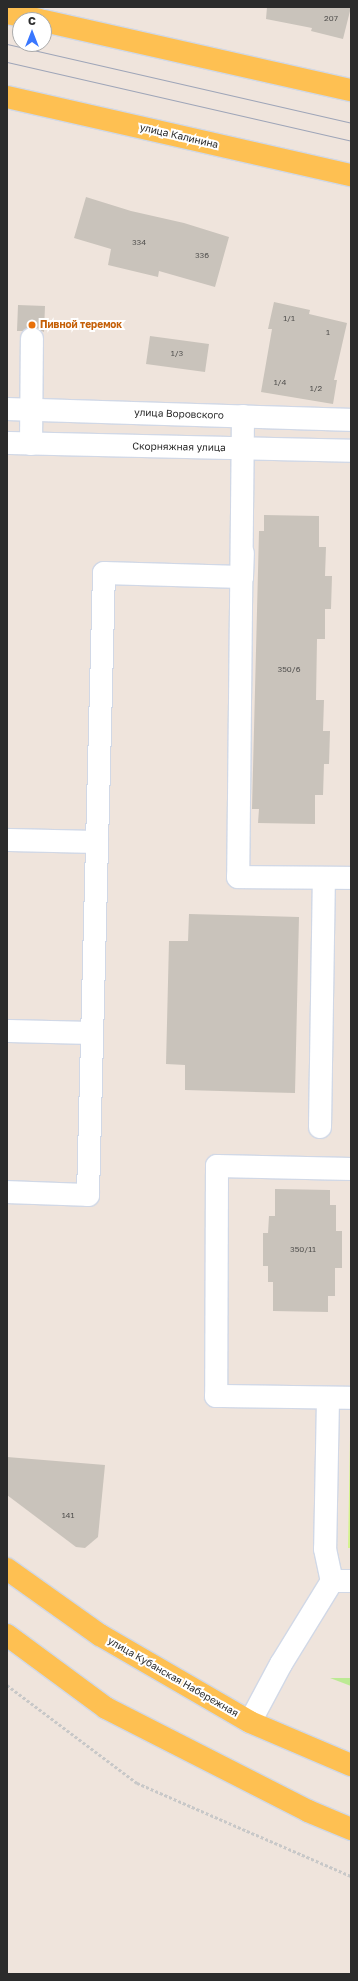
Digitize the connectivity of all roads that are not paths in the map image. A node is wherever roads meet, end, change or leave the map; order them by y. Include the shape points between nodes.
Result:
1 (52, 23) edge
2 (351, 90) edge
3 (7, 97) edge
4 (351, 175) edge
5 (32, 339) dead end
6 (7, 409) edge
7 (31, 410) junction
8 (162, 414) junction
9 (243, 416) junction
10 (351, 420) edge
11 (7, 443) edge
12 (31, 444) junction
13 (162, 447) junction
14 (242, 448) junction
15 (351, 452) edge
16 (242, 553) junction
17 (7, 840) edge
18 (97, 842) junction
19 (324, 878) junction
20 (351, 878) edge
21 (7, 1032) edge
22 (91, 1033) junction
23 (320, 1127) dead end
24 (351, 1169) edge
25 (7, 1192) edge
26 (351, 1398) edge
27 (328, 1399) junction
28 (7, 1569) edge
29 (341, 1581) edge
30 (7, 1635) edge
31 (250, 1722) junction
32 (351, 1765) edge
33 (351, 1829) edge

1 - 2 main road
3 - 4 main road, улица Калинина
5 - 7 street
6 - 7 street, улица Воровского
7 - 8 street, улица Воровского
7 - 12 street
8 - 9 street, улица Воровского
8 - 13 street
9 - 10 street, улица Воровского
9 - 14 street
11 - 12 street, Скорняжная улица
12 - 13 street, Скорняжная улица
13 - 14 street, Скорняжная улица
14 - 15 street, Скорняжная улица
14 - 16 street
16 - 18 street via 242,577 104,573
16 - 19 street via 238,877
17 - 18 street
18 - 22 street
19 - 20 street
19 - 23 street
21 - 22 street
22 - 25 street via 88,1196
24 - 27 street via 217,1166 216,1396
26 - 27 street
27 - 29 street via 325,1549
28 - 31 main road, улица Кубанская Набережная via 100,1635
29 - 31 street via 281,1664
30 - 33 main road via 106,1708 308,1811
31 - 32 main road, улица Кубанская Набережная

